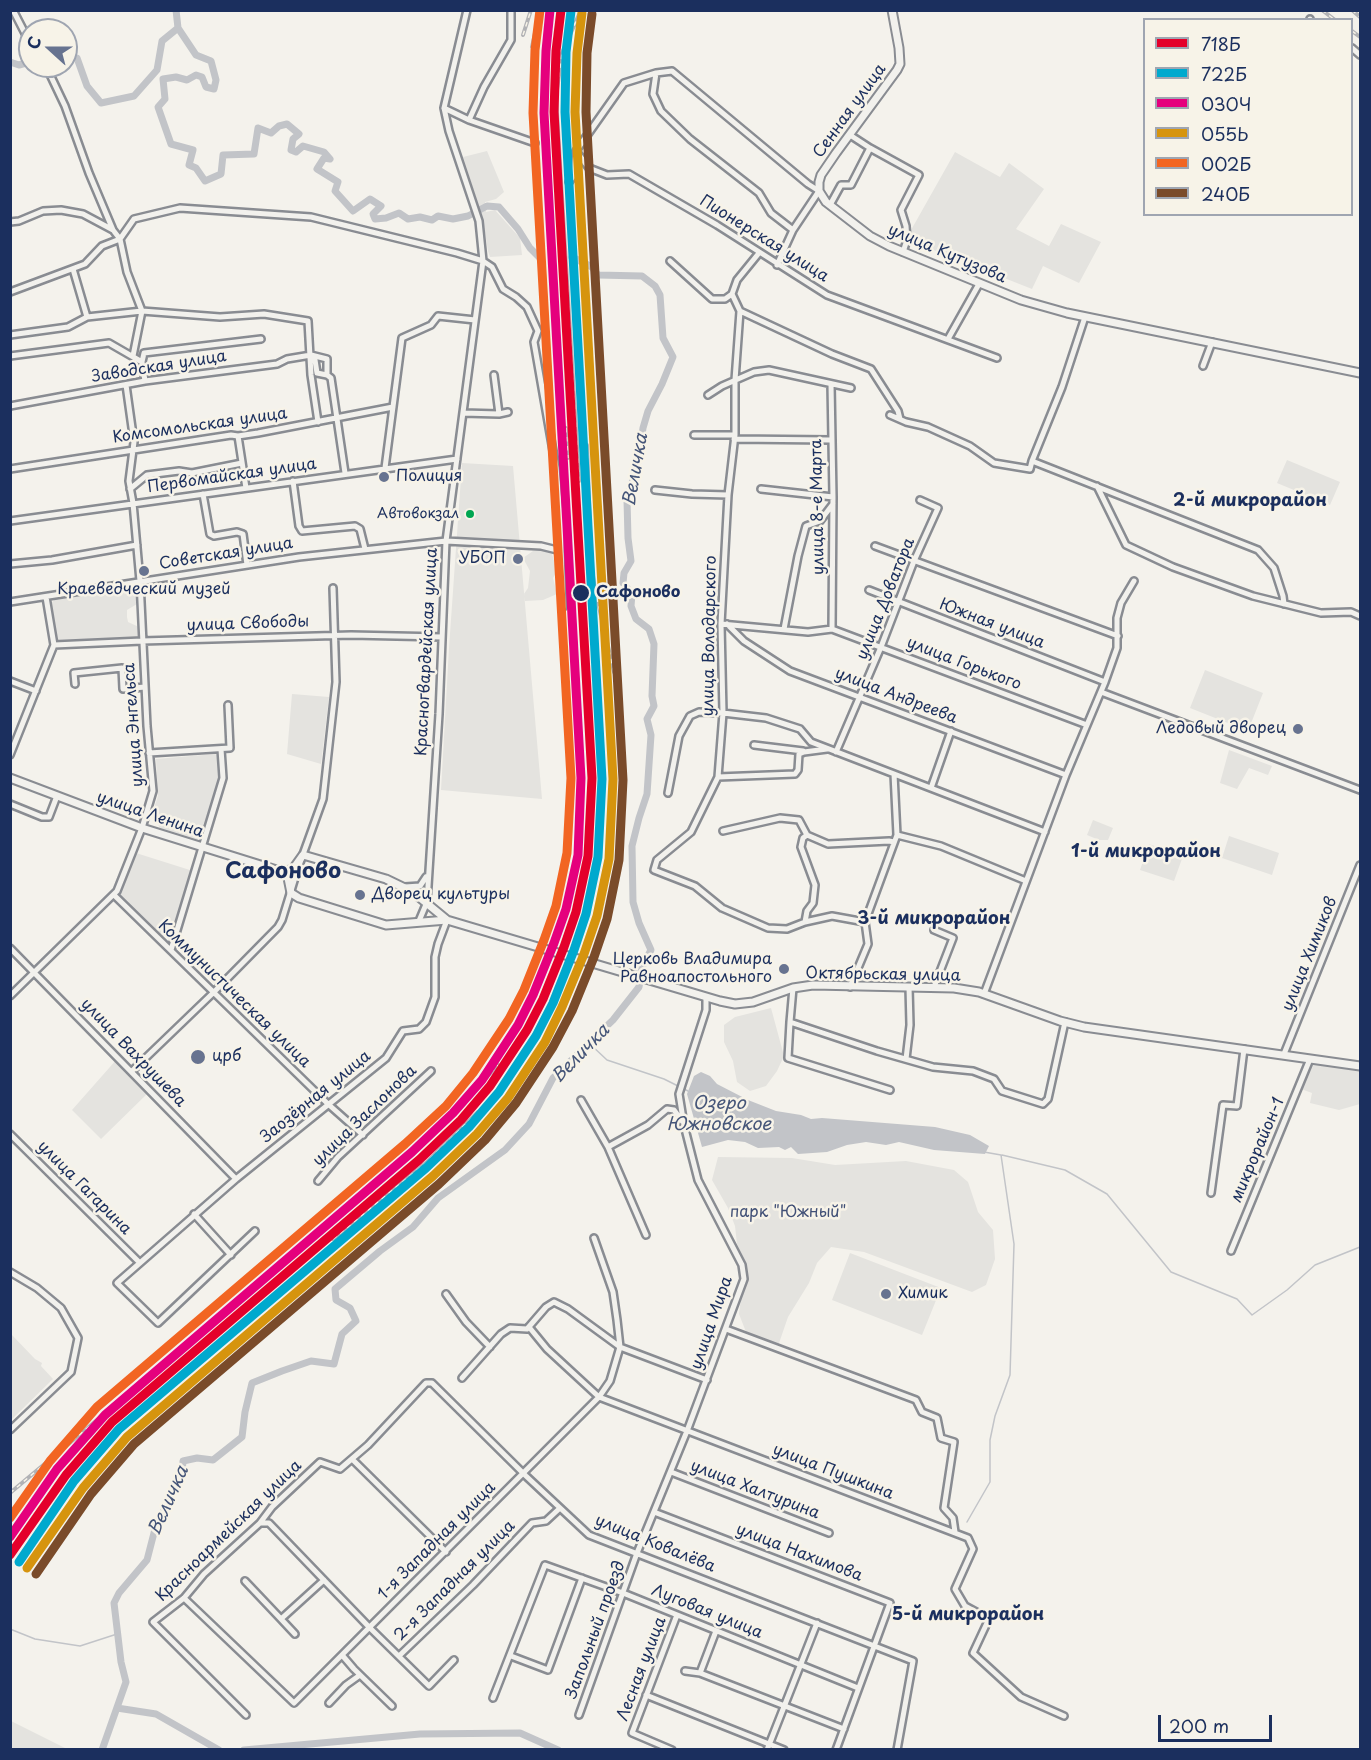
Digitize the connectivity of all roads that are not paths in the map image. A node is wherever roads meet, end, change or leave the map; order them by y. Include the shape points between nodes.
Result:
1 (467, 10) edge
2 (511, 10) edge
3 (892, 10) edge
4 (656, 73) junction
5 (52, 78) edge
6 (444, 108) junction
7 (469, 120) junction
8 (850, 135) junction
9 (535, 143) dead end
10 (870, 148) junction
11 (576, 151) junction
12 (569, 182) dead end
13 (819, 191) junction
14 (830, 205) junction
15 (10, 222) edge
16 (113, 230) junction
17 (793, 230) junction
18 (120, 239) junction
19 (903, 252) junction
20 (759, 253) junction
21 (483, 261) junction
22 (670, 261) dead end
23 (777, 264) junction
24 (73, 269) junction
25 (979, 284) junction
26 (10, 292) edge
27 (732, 294) junction
28 (142, 311) junction
29 (740, 311) junction
30 (87, 317) junction
31 (1085, 317) junction
32 (475, 320) junction
33 (10, 335) edge
34 (261, 339) dead end
35 (948, 339) junction
36 (1212, 342) junction
37 (311, 355) junction
38 (10, 356) edge
39 (133, 356) junction
40 (997, 358) dead end
41 (142, 362) junction
42 (1203, 366) dead end
43 (1360, 373) edge
44 (327, 375) junction
45 (494, 375) dead end
46 (735, 380) junction
47 (145, 381) junction
48 (831, 384) junction
49 (126, 385) junction
50 (851, 388) dead end
51 (708, 395) dead end
52 (10, 406) edge
53 (393, 407) junction
54 (508, 412) dead end
55 (463, 413) junction
56 (499, 414) junction
57 (890, 415) dead end
58 (338, 418) junction
59 (900, 419) junction
60 (318, 422) junction
61 (694, 435) dead end
62 (238, 436) junction
63 (734, 437) junction
64 (831, 440) junction
65 (132, 450) junction
66 (457, 459) junction
67 (1032, 461) junction
68 (242, 463) junction
69 (385, 468) junction
70 (10, 469) edge
71 (345, 473) junction
72 (293, 481) junction
73 (1097, 486) junction
74 (246, 488) junction
75 (130, 489) junction
76 (761, 489) dead end
77 (656, 490) dead end
78 (203, 494) junction
79 (728, 495) junction
80 (833, 496) junction
81 (920, 500) dead end
82 (133, 503) junction
83 (833, 504) junction
84 (10, 520) edge
85 (446, 541) junction
86 (136, 545) junction
87 (875, 546) dead end
88 (365, 549) junction
89 (561, 551) junction
90 (914, 561) junction
91 (10, 564) edge
92 (247, 565) junction
93 (140, 581) junction
94 (1134, 581) dead end
95 (333, 588) dead end
96 (869, 590) dead end
97 (46, 597) junction
98 (10, 602) edge
99 (899, 602) junction
100 (1284, 604) junction
101 (563, 607) dead end
102 (1360, 616) edge
103 (724, 624) junction
104 (784, 629) junction
105 (832, 629) junction
106 (335, 635) junction
107 (1118, 636) junction
108 (442, 637) junction
109 (142, 640) junction
110 (54, 645) junction
111 (881, 647) junction
112 (10, 681) edge
113 (1105, 682) junction
114 (75, 684) dead end
115 (145, 687) junction
116 (36, 691) junction
117 (1101, 692) junction
118 (861, 696) junction
119 (228, 705) dead end
120 (723, 713) junction
121 (1087, 725) junction
122 (951, 731) junction
123 (754, 745) dead end
124 (221, 749) junction
125 (828, 749) junction
126 (804, 752) junction
127 (836, 752) junction
128 (149, 753) junction
129 (10, 755) edge
130 (894, 774) junction
131 (1066, 776) junction
132 (718, 777) junction
133 (10, 778) edge
134 (931, 788) junction
135 (1360, 790) edge
136 (668, 794) dead end
137 (57, 796) junction
138 (10, 804) edge
139 (142, 828) junction
140 (723, 831) dead end
141 (1045, 832) junction
142 (807, 835) junction
143 (897, 835) junction
144 (894, 842) junction
145 (201, 847) junction
146 (303, 855) junction
147 (1360, 865) edge
148 (429, 870) junction
149 (283, 872) junction
150 (1026, 881) junction
151 (405, 887) junction
152 (291, 893) junction
153 (114, 895) junction
154 (427, 902) junction
155 (447, 920) junction
156 (419, 921) junction
157 (805, 922) junction
158 (865, 922) junction
159 (934, 930) dead end
160 (10, 948) edge
161 (171, 950) junction
162 (35, 972) junction
163 (850, 987) junction
164 (909, 987) junction
165 (934, 987) junction
166 (793, 988) junction
167 (213, 993) junction
168 (984, 994) junction
169 (10, 996) edge
170 (706, 998) junction
171 (790, 1022) junction
172 (1065, 1022) junction
173 (1244, 1049) junction
174 (1284, 1054) junction
175 (906, 1059) junction
176 (1310, 1059) junction
177 (1360, 1066) edge
178 (132, 1071) junction
179 (431, 1071) dead end
180 (890, 1089) dead end
181 (581, 1100) dead end
182 (328, 1104) junction
183 (684, 1125) junction
184 (10, 1134) edge
185 (363, 1135) junction
186 (608, 1147) junction
187 (236, 1179) junction
188 (318, 1181) dead end
189 (1211, 1193) dead end
190 (194, 1215) junction
191 (255, 1231) dead end
192 (646, 1235) dead end
193 (594, 1238) dead end
194 (1231, 1251) dead end
195 (231, 1255) junction
196 (139, 1262) junction
197 (10, 1272) edge
198 (446, 1294) dead end
199 (529, 1327) junction
200 (726, 1329) junction
201 (490, 1347) junction
202 (620, 1347) junction
203 (462, 1377) dead end
204 (707, 1380) junction
205 (599, 1397) junction
206 (10, 1430) edge
207 (687, 1431) junction
208 (352, 1459) junction
209 (670, 1472) junction
210 (523, 1474) junction
211 (560, 1508) junction
212 (654, 1512) junction
213 (260, 1523) junction
214 (955, 1532) junction
215 (830, 1533) dead end
216 (446, 1552) junction
217 (637, 1553) junction
218 (582, 1578) junction
219 (324, 1580) junction
220 (245, 1581) dead end
221 (623, 1593) junction
222 (184, 1598) junction
223 (678, 1615) junction
224 (281, 1619) junction
225 (817, 1623) junction
226 (370, 1628) junction
227 (716, 1630) junction
228 (296, 1634) dead end
229 (874, 1647) junction
230 (342, 1655) junction
231 (399, 1656) junction
232 (511, 1656) junction
233 (454, 1660) dead end
234 (800, 1664) junction
235 (684, 1671) dead end
236 (700, 1673) junction
237 (360, 1675) junction
238 (858, 1688) junction
239 (646, 1695) junction
240 (493, 1698) dead end
241 (329, 1703) dead end
242 (392, 1706) dead end
243 (784, 1706) junction
244 (246, 1715) dead end
245 (579, 1715) dead end
246 (1064, 1716) dead end
247 (844, 1729) junction
248 (768, 1747) edge
249 (672, 1749) edge
250 (784, 1749) edge
251 (836, 1749) edge
252 (897, 1749) edge

1 - 6 street
2 - 7 street via 511,40
3 - 8 main road, Сенная улица via 900,64
4 - 11 street via 624,83
4 - 13 street, улица Кутузова via 672,71
4 - 17 street via 653,94 661,111 759,193 771,213
5 - 16 street
6 - 7 street
6 - 21 street, Красногвардейская улица via 479,220
7 - 9 street
8 - 10 street
8 - 13 main road, Сенная улица via 821,175
10 - 14 street via 851,185 841,185
10 - 19 street via 920,175 901,210 907,240
11 - 12 street via 574,175
11 - 20 street, Пионерская улица via 589,168 607,175 629,174
13 - 14 main road, улица Кутузова
13 - 17 street
14 - 19 main road, улица Кутузова via 870,236
15 - 16 street via 43,211 67,210
16 - 18 street
17 - 23 street
18 - 21 street via 134,219 180,208 311,217
18 - 24 street via 102,246 85,264
18 - 28 street via 126,272
19 - 25 main road, улица Кутузова
20 - 23 street, Пионерская улица
20 - 27 street via 737,280
21 - 32 street, Красногвардейская улица
21 - 89 street via 492,267 503,290 526,307 538,331 534,342 556,468
22 - 27 street via 712,299
23 - 35 street, Пионерская улица via 827,295
24 - 26 street
24 - 30 street
25 - 31 main road, улица Кутузова
25 - 35 street
27 - 29 street, улица Володарского
28 - 30 street
28 - 37 street via 220,317 264,314 308,321
28 - 39 street
29 - 46 street, улица Володарского
29 - 59 street via 871,369
30 - 33 street via 68,327
31 - 36 main road, улица Кутузова
31 - 67 street
32 - 53 street via 438,316 431,325 402,338
32 - 55 street, Красногвардейская улица
34 - 41 street via 144,352
35 - 40 street, Пионерская улица
36 - 42 street
36 - 43 main road, улица Кутузова
37 - 44 street via 316,373
37 - 44 street via 327,359
37 - 47 street, Заводская улица via 277,364
37 - 60 street
38 - 39 street via 109,343
39 - 41 street
41 - 47 street
44 - 58 street via 331,378
45 - 56 street
46 - 48 street via 769,370
46 - 51 street
46 - 63 street, улица Володарского
47 - 49 street, Заводская улица
48 - 50 street
48 - 64 street, улица 8-е Марта
49 - 52 street, Заводская улица
49 - 65 street, улица Энгельса
53 - 58 street, Комсомольская улица
53 - 69 street
54 - 56 street
55 - 56 street
55 - 66 street, Красногвардейская улица
57 - 59 street
58 - 60 street, Комсомольская улица
58 - 71 street
59 - 67 street via 970,446 994,463 1030,469
60 - 62 street, Комсомольская улица
61 - 63 street
62 - 65 street, Комсомольская улица
62 - 68 street
63 - 64 street
63 - 79 street, улица Володарского
64 - 80 street, улица 8-е Марта
65 - 70 street, Комсомольская улица
65 - 75 street, улица Энгельса
66 - 69 street, Первомайская улица
66 - 85 street, Красногвардейская улица
67 - 73 street
68 - 74 street
68 - 75 street via 192,473 147,475
69 - 71 street, Первомайская улица
71 - 72 street, Первомайская улица
72 - 74 street, Первомайская улица
72 - 88 street via 302,531 356,526
73 - 100 street via 1126,545 1173,567
73 - 100 street via 1258,550 1274,568
74 - 78 street, Первомайская улица
75 - 82 street, улица Энгельса
76 - 80 street
77 - 79 street
78 - 82 street, Первомайская улица
78 - 92 street via 210,534 243,534
79 - 103 street, улица Володарского
80 - 83 street, улица 8-е Марта
81 - 90 street, улица Доватора via 938,508
82 - 84 street, Первомайская улица
82 - 86 street, улица Энгельса
83 - 104 street via 820,521 806,526
83 - 105 street, улица 8-е Марта
85 - 88 street, Советская улица
85 - 89 street, Советская улица via 541,546
85 - 108 street, Красногвардейская улица
86 - 91 street
86 - 93 street, улица Энгельса
87 - 90 street
88 - 92 street, Советская улица
89 - 101 street
90 - 99 street, улица Доватора
90 - 107 street
92 - 93 street, Советская улица
93 - 97 street, Советская улица
93 - 109 street, улица Энгельса
94 - 107 street via 1121,603
95 - 106 street
96 - 99 street, Южная улица
97 - 98 street, Советская улица
97 - 110 street
99 - 111 street, улица Доватора
99 - 113 street, Южная улица
100 - 102 street via 1321,613 1350,612
103 - 104 street
103 - 118 street, улица Андреева via 751,647 790,671
103 - 120 street, улица Володарского
104 - 105 street
105 - 111 street, улица Горького
106 - 108 street, улица Свободы
106 - 109 street, улица Свободы
106 - 146 street via 336,682 323,799
107 - 113 street
108 - 148 street, Красногвардейская улица
109 - 110 street, улица Свободы
109 - 115 street, улица Энгельса
110 - 116 street
111 - 118 street, улица Доватора
111 - 121 street, улица Горького
112 - 116 street
113 - 117 street
114 - 115 street via 75,674 122,668 123,689
115 - 128 street, улица Энгельса
116 - 129 street
117 - 121 street
117 - 135 street
118 - 122 street, улица Андреева
118 - 127 street, улица Доватора
119 - 124 street via 230,748
120 - 125 street via 766,718 800,729 811,742
120 - 132 street, улица Володарского
120 - 136 street via 699,712 690,716 679,736
121 - 131 street
122 - 131 street, улица Андреева
122 - 134 street
123 - 126 street
124 - 128 street
124 - 145 street via 223,778
125 - 126 street
125 - 127 street
126 - 132 street via 799,754 795,774
127 - 130 street
128 - 139 street, улица Энгельса via 153,791
130 - 134 street
130 - 143 street
131 - 141 street
132 - 157 street, улица Володарского via 692,832 657,860 654,870 695,886 722,908 768,928 787,929
133 - 137 main road, улица Ленина
134 - 141 street
137 - 138 street via 49,817
137 - 139 main road, улица Ленина
139 - 145 main road, улица Ленина
139 - 153 street, улица Энгельса
140 - 142 street via 780,818 799,820
141 - 150 street
142 - 144 street via 828,844
142 - 157 street via 801,847 815,885
143 - 144 street
143 - 150 street via 941,846
144 - 158 street
145 - 149 main road, улица Ленина
145 - 161 street
146 - 149 main road via 293,869
146 - 151 main road, Октябрьская улица
146 - 152 street
147 - 174 street, улица Химиков
148 - 151 street via 420,886
148 - 154 street, Красногвардейская улица
149 - 152 main road
150 - 168 street
151 - 154 main road, Октябрьская улица
152 - 156 main road, Октябрьская улица via 386,925
152 - 167 street via 278,927
153 - 161 street, Коммунистическая улица
153 - 162 street, улица Энгельса
154 - 155 main road, Октябрьская улица
154 - 156 street, Красногвардейская улица
155 - 156 main road, Октябрьская улица
155 - 170 main road, Октябрьская улица
155 - 182 street, Заозёрная улица via 435,957 435,997 426,1022 419,1029 403,1031 386,1058
157 - 158 street via 832,916
158 - 163 street via 868,944
159 - 165 street via 953,938
160 - 162 street, улица Вахрушева
161 - 167 street, Коммунистическая улица
162 - 169 street, улица Энгельса
162 - 178 street, улица Вахрушева
163 - 164 main road, Октябрьская улица
163 - 166 main road, Октябрьская улица
164 - 165 main road, Октябрьская улица
164 - 175 street
165 - 168 main road, Октябрьская улица
166 - 170 main road, Октябрьская улица via 753,1002 735,1004
166 - 171 street
167 - 178 street
167 - 182 street, Коммунистическая улица
168 - 172 main road, Октябрьская улица
170 - 183 street, улица Мира via 706,1010 679,1094
171 - 175 street
171 - 180 street via 788,1058
172 - 173 main road, Октябрьская улица
172 - 175 street via 1048,1098 1043,1104 1002,1091 994,1079 973,1071 933,1067
173 - 174 main road, Октябрьская улица
173 - 189 street via 1237,1106 1223,1105
174 - 176 main road, Октябрьская улица
176 - 177 main road, Октябрьская улица
176 - 194 street, микрорайон-1
178 - 187 street, улица Вахрушева
179 - 185 street, улица Заслонова
181 - 186 street
182 - 185 street, Коммунистическая улица
182 - 187 street, Заозёрная улица
183 - 186 street via 674,1110 667,1109 648,1125
183 - 200 street, улица Мира via 698,1180 742,1265 744,1279
184 - 196 street, улица Гагарина
185 - 188 street, улица Заслонова
186 - 192 street
187 - 190 street, Заозёрная улица
190 - 195 street
190 - 196 street, Заозёрная улица
191 - 195 street
193 - 202 street via 613,1292
195 - 196 street via 158,1323 117,1283
197 - 206 street via 61,1308 78,1338 71,1372
198 - 201 street
199 - 201 street via 510,1328
199 - 202 street via 554,1302
199 - 205 street
200 - 204 street, улица Мира
200 - 214 street via 916,1400 922,1412 937,1418 941,1438 954,1442 944,1508 953,1518
201 - 203 street
202 - 204 street
202 - 205 street, 1-я Западная улица via 610,1380
204 - 207 street, улица Мира
205 - 207 street, улица Пушкина
205 - 210 street, 1-я Западная улица
207 - 209 street, улица Мира
207 - 214 street, улица Пушкина
208 - 210 street, улица Ковалёва via 426,1383 432,1383
208 - 213 street, Красноармейская улица via 340,1469 320,1462
208 - 216 street
209 - 212 street, улица Мира
209 - 215 street, улица Халтурина
210 - 211 street, улица Ковалёва
210 - 216 street, 1-я Западная улица
211 - 217 street, улица Ковалёва via 589,1534
211 - 231 street, 2-я Западная улица via 546,1521 532,1523
212 - 217 street, улица Мира
212 - 229 street, улица Нахимова via 890,1604
213 - 219 street via 269,1524
213 - 222 street, Красноармейская улица
214 - 246 street, улица Пушкина via 968,1538 973,1549 955,1589 965,1606 987,1618 973,1653 1021,1697
216 - 226 street, 1-я Западная улица
217 - 221 street, Запольный проезд
217 - 225 street, улица Ковалёва
218 - 221 street, Луговая улица
218 - 232 street, Луговая улица via 545,1565
218 - 232 street via 548,1670
219 - 224 street
219 - 226 street
220 - 224 street
221 - 223 street, Луговая улица
221 - 245 street, Запольный проезд
222 - 230 street, 1-я Западная улица via 294,1703
222 - 244 street, Красноармейская улица via 153,1622
223 - 227 street, Луговая улица
223 - 239 street, Лесная улица
224 - 228 street
225 - 229 street, улица Ковалёва
225 - 234 street
226 - 230 street, 1-я Западная улица
226 - 231 street
227 - 234 street, Луговая улица
227 - 236 street
229 - 238 street
229 - 252 street, улица Ковалёва via 913,1662
230 - 237 street
231 - 233 street via 429,1686
232 - 240 street
234 - 238 street, Луговая улица
234 - 243 street
235 - 236 street
236 - 243 street
237 - 241 street
237 - 242 street
238 - 247 street
239 - 248 street
239 - 249 street, Лесная улица via 632,1734
243 - 247 street
243 - 248 street
247 - 251 street
248 - 250 street

